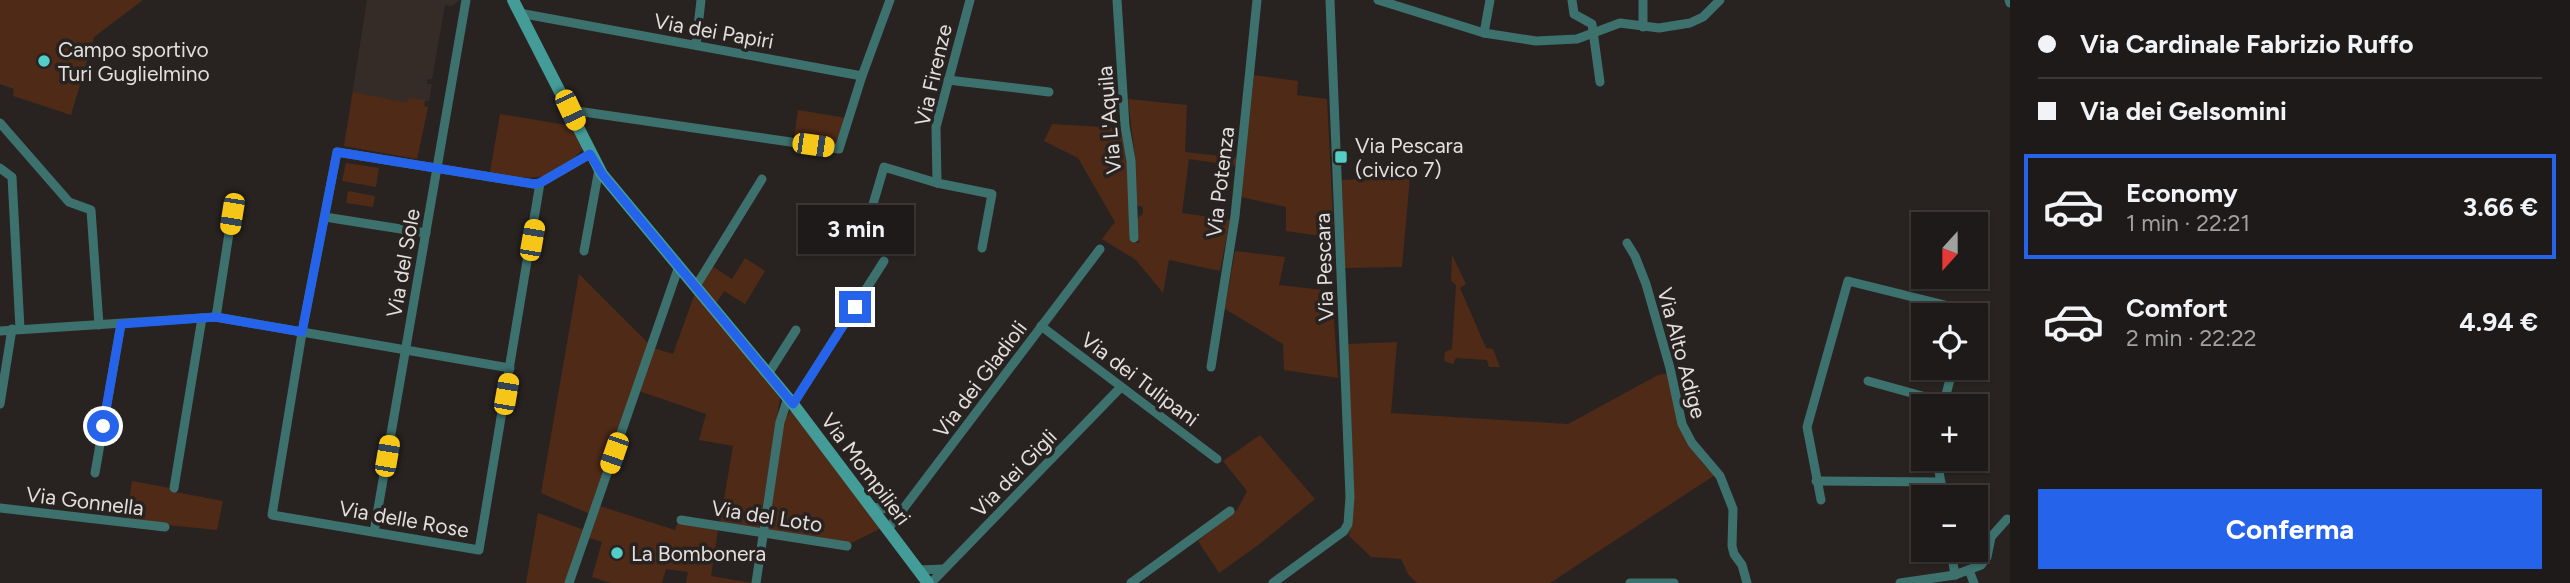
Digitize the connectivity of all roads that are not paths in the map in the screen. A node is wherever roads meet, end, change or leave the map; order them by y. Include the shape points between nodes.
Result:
1 (466, 0) edge
2 (513, 0) edge
3 (701, 0) edge
4 (890, 0) edge
5 (970, 0) edge
6 (1117, 0) edge
7 (1257, 0) edge
8 (1331, 0) edge
9 (1378, 0) edge
10 (1490, 0) edge
11 (1572, 0) edge
12 (1643, 0) edge
13 (1720, 0) edge
14 (519, 13) junction
15 (1643, 27) junction
16 (1484, 33) junction
17 (1593, 33) junction
18 (696, 45) junction
19 (862, 76) junction
20 (948, 80) junction
21 (1600, 82) dead end
22 (1049, 92) dead end
23 (570, 110) junction
24 (0, 123) edge
25 (590, 154) junction
26 (0, 168) edge
27 (437, 169) junction
28 (599, 169) junction
29 (761, 179) dead end
30 (540, 183) junction
31 (937, 183) junction
32 (872, 211) dead end
33 (232, 214) dead end
34 (325, 217) junction
35 (426, 233) junction
36 (1135, 238) dead end
37 (1627, 243) dead end
38 (982, 248) dead end
39 (1100, 249) dead end
40 (584, 251) dead end
41 (884, 261) dead end
42 (679, 266) junction
43 (696, 286) junction
44 (1937, 303) edge
45 (215, 317) junction
46 (202, 318) junction
47 (121, 324) junction
48 (99, 325) junction
49 (1041, 327) junction
50 (16, 329) junction
51 (796, 330) dead end
52 (0, 331) edge
53 (302, 332) junction
54 (406, 350) junction
55 (1211, 367) dead end
56 (510, 368) junction
57 (768, 374) junction
58 (1868, 381) dead end
59 (1121, 387) junction
60 (1911, 394) edge
61 (791, 401) junction
62 (0, 404) edge
63 (1217, 459) dead end
64 (1939, 471) edge
65 (95, 473) dead end
66 (1816, 481) junction
67 (1941, 482) junction
68 (1941, 485) edge
69 (174, 488) dead end
70 (1821, 500) dead end
71 (872, 507) junction
72 (0, 508) edge
73 (901, 511) junction
74 (1230, 511) dead end
75 (2007, 519) dead end
76 (681, 520) dead end
77 (165, 527) dead end
78 (888, 529) junction
79 (374, 532) junction
80 (763, 533) junction
81 (847, 546) dead end
82 (1953, 562) edge
83 (944, 569) junction
84 (918, 570) junction
85 (1969, 570) junction
86 (1955, 575) junction
87 (569, 583) edge
88 (756, 583) edge
89 (929, 583) edge
90 (1131, 583) edge
91 (1273, 583) edge
92 (1630, 583) edge
93 (1674, 583) edge
94 (1747, 583) edge
95 (1900, 583) edge
96 (1974, 583) edge

1 - 27 street, Via del Sole
2 - 14 street, Via Mompilieri
3 - 18 street
4 - 19 street
5 - 20 street, Via Firenze
6 - 36 street, Via L'Aquila
7 - 55 street, Via Potenza via 1235,216
8 - 91 street, Via Pescara via 1348,524
9 - 16 street
10 - 16 street
11 - 17 street via 1574,14 1592,24
12 - 15 street
13 - 15 street via 1698,20
14 - 18 street, Via dei Papiri
14 - 23 street, Via Mompilieri
15 - 17 street via 1620,23
16 - 17 street via 1536,41 1577,39
17 - 21 street
18 - 19 street, Via dei Papiri
19 - 23 street via 839,149
20 - 22 street
20 - 31 street, Via Firenze via 936,127
23 - 25 street, Via Mompilieri
24 - 48 street via 69,202 91,210
25 - 28 street, Via Mompilieri
25 - 30 street
26 - 50 street via 12,177
27 - 30 street
27 - 34 street via 337,152
27 - 35 street, Via del Sole
28 - 40 street
28 - 42 street, Via Mompilieri
29 - 43 street
30 - 56 street, Via delle Rose
31 - 32 street via 884,167
31 - 38 street via 992,194
33 - 45 street
34 - 35 street
34 - 53 street
35 - 54 street, Via del Sole
37 - 94 street, Via Alto Adige via 1646,284 1685,432 1720,476 1733,509 1732,546
39 - 49 street, Via dei Gladioli
41 - 61 street
42 - 43 street, Via Mompilieri
42 - 87 street
43 - 57 street, Via Mompilieri
44 - 66 street via 1848,281 1808,427
45 - 46 street
45 - 53 street
46 - 47 street
46 - 69 street
47 - 48 street
47 - 65 street
48 - 50 street
49 - 59 street, Via dei Tulipani
49 - 73 street, Via dei Gladioli
50 - 52 street
50 - 62 street
51 - 57 street
53 - 54 street
53 - 79 street, Via delle Rose via 272,515
54 - 56 street
54 - 79 street, Via del Sole
56 - 79 street, Via delle Rose via 479,550
57 - 61 street, Via Mompilieri
58 - 60 street
59 - 63 street, Via dei Tulipani
59 - 83 street, Via dei Gigli
61 - 71 street, Via Mompilieri
61 - 80 street via 780,422
64 - 67 street
66 - 67 street
66 - 70 street
67 - 68 street
71 - 73 street
71 - 78 street, Via Mompilieri
72 - 77 street, Via Gonnella
73 - 78 street, Via dei Gladioli
74 - 90 street
75 - 85 street via 1991,537 1985,562
76 - 80 street, Via del Loto
78 - 84 street, Via Mompilieri
80 - 81 street, Via del Loto
80 - 88 street
82 - 86 street
83 - 84 street
83 - 89 street, Via dei Gigli
84 - 89 street, Via Mompilieri
85 - 86 street
85 - 96 street
86 - 95 street
92 - 93 street

